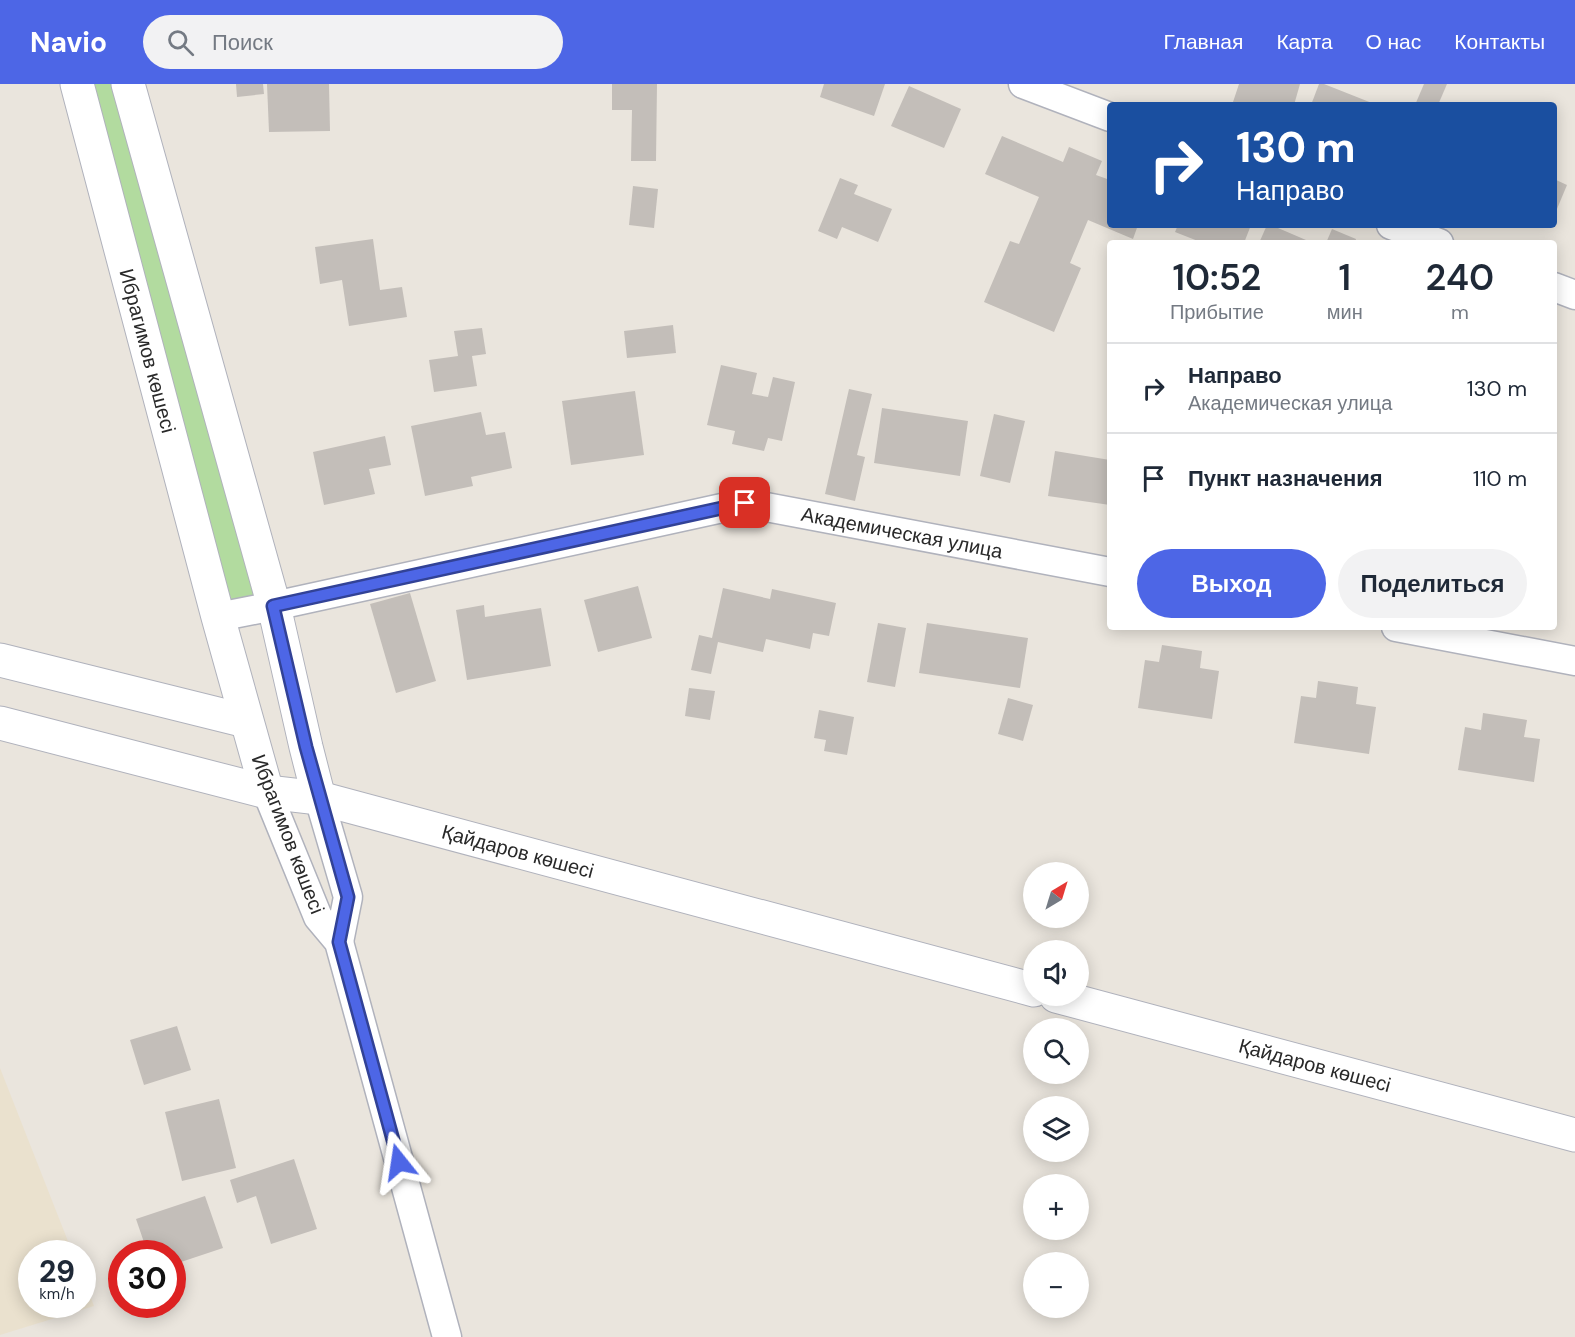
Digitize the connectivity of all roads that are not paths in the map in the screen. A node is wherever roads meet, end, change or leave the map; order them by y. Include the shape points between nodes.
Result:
1 (77, 84) edge
2 (128, 84) edge
3 (1023, 84) edge
4 (1107, 116) edge
5 (1400, 228) edge
6 (1431, 240) edge
7 (1557, 288) edge
8 (1575, 295) edge
9 (1107, 571) edge
10 (273, 606) junction
11 (218, 617) junction
12 (1412, 630) edge
13 (0, 660) edge
14 (1575, 661) edge
15 (246, 721) junction
16 (0, 723) edge
17 (267, 792) junction
18 (319, 798) junction
19 (339, 942) junction
20 (1023, 987) edge
21 (1089, 1005) edge
22 (1575, 1135) edge
23 (447, 1337) edge

1 - 11 street, Ибрагимов көшесі
2 - 10 street, Ибрагимов көшесі
3 - 4 street
5 - 6 street
7 - 8 street
9 - 10 street, Академическая улица via 745,503
10 - 11 street
10 - 18 street, Ибрагимов көшесі
11 - 15 street, Ибрагимов көшесі
12 - 14 street
13 - 15 street
15 - 17 street, Ибрагимов көшесі
16 - 17 street, Қайдаров көшесі
17 - 18 street, Қайдаров көшесі
17 - 19 street, Ибрагимов көшесі via 318,917
18 - 19 street, Ибрагимов көшесі via 348,897
18 - 20 street, Қайдаров көшесі
19 - 23 street, Ибрагимов көшесі
21 - 22 street, Қайдаров көшесі

